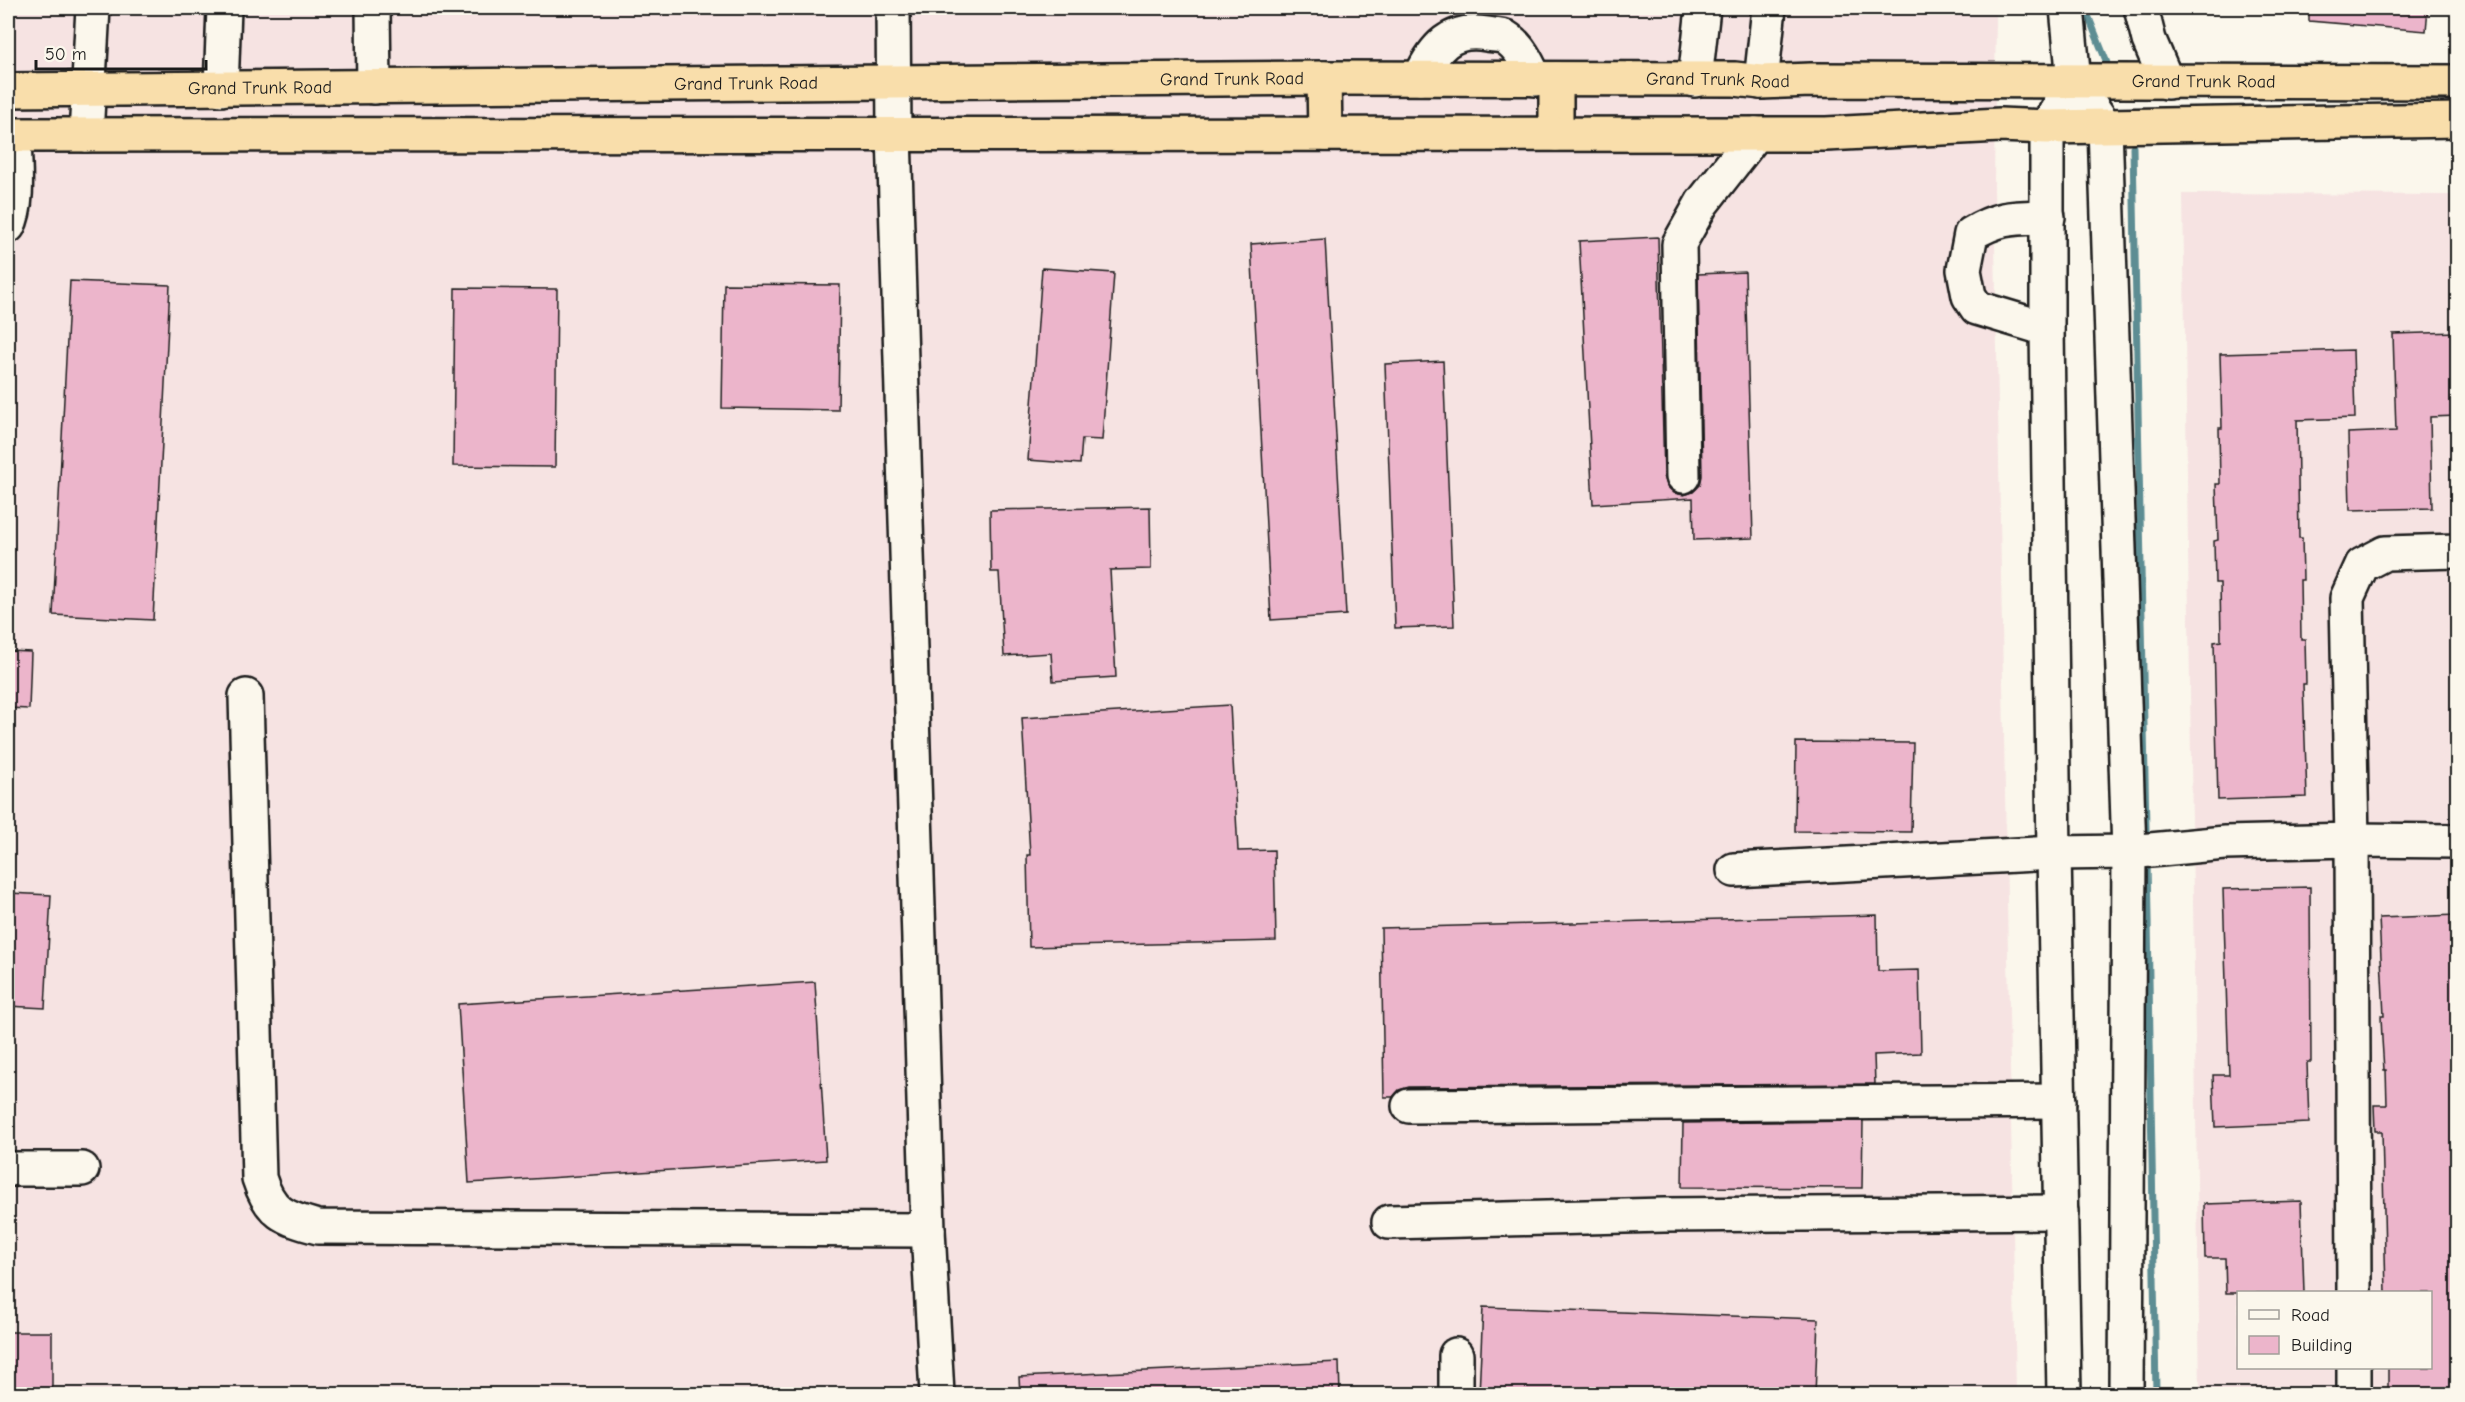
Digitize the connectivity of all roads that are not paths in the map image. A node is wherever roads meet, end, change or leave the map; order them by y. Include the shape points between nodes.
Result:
1 (93, 8) edge
2 (224, 8) edge
3 (373, 8) edge
4 (893, 8) edge
5 (1703, 8) edge
6 (1769, 8) edge
7 (2067, 8) edge
8 (2141, 8) edge
9 (1324, 78) junction
10 (1420, 78) junction
11 (1545, 79) junction
12 (1695, 80) junction
13 (2074, 81) junction
14 (1761, 82) junction
15 (2167, 82) junction
16 (2457, 82) edge
17 (893, 83) junction
18 (374, 87) junction
19 (221, 89) junction
20 (8, 90) edge
21 (90, 90) junction
22 (2457, 120) edge
23 (2105, 126) junction
24 (2047, 127) junction
25 (894, 134) junction
26 (1325, 134) junction
27 (1556, 134) junction
28 (1756, 134) junction
29 (11, 135) edge
30 (86, 135) junction
31 (2048, 217) junction
32 (8, 226) edge
33 (2047, 329) junction
34 (1683, 476) dead end
35 (2457, 550) edge
36 (246, 696) dead end
37 (2352, 840) junction
38 (2457, 841) edge
39 (2129, 852) junction
40 (2054, 853) junction
41 (1734, 870) dead end
42 (2059, 1101) junction
43 (1409, 1106) dead end
44 (8, 1169) edge
45 (82, 1169) dead end
46 (2061, 1212) junction
47 (1389, 1222) dead end
48 (928, 1230) junction
49 (2354, 1291) edge
50 (1456, 1355) dead end
51 (2354, 1369) edge
52 (937, 1395) edge
53 (1456, 1395) edge
54 (2064, 1395) edge
55 (2126, 1395) edge
56 (2354, 1395) edge

1 - 21 street
2 - 19 street
3 - 18 street
4 - 17 street
5 - 12 street
6 - 14 street
7 - 13 street
8 - 15 street via 2149,40
9 - 10 highway, Grand Trunk Road
9 - 17 highway, Grand Trunk Road
9 - 26 highway
10 - 11 highway, Grand Trunk Road
10 - 11 street via 1430,57 1445,40 1476,32 1504,37
11 - 12 highway, Grand Trunk Road
11 - 27 highway
12 - 14 highway, Grand Trunk Road
13 - 14 highway, Grand Trunk Road
13 - 15 highway, Grand Trunk Road
13 - 23 street
13 - 24 street
15 - 16 highway, Grand Trunk Road
17 - 18 highway, Grand Trunk Road
17 - 25 street
18 - 19 highway, Grand Trunk Road
19 - 21 highway, Grand Trunk Road
20 - 21 highway, Grand Trunk Road
21 - 30 street
22 - 23 highway
23 - 24 highway
23 - 39 street
24 - 28 highway via 2000,125
24 - 31 street
25 - 26 highway
25 - 30 highway
25 - 48 street
26 - 27 highway
27 - 28 highway
28 - 34 street via 1702,203 1679,244
29 - 30 highway
29 - 32 street via 15,200
31 - 33 street
31 - 33 street via 2005,218 1988,223 1971,234 1964,270 1969,296 1977,308
33 - 40 street
35 - 37 street via 2385,553 2362,565 2347,598
36 - 48 street via 259,1178 275,1210 293,1221 318,1227
37 - 38 street
37 - 39 street via 2225,843
37 - 49 street
39 - 40 street
39 - 55 street
40 - 41 street
40 - 42 street
42 - 43 street
42 - 46 street
44 - 45 street
46 - 47 street
46 - 54 street
48 - 52 street
50 - 53 street
51 - 56 street

